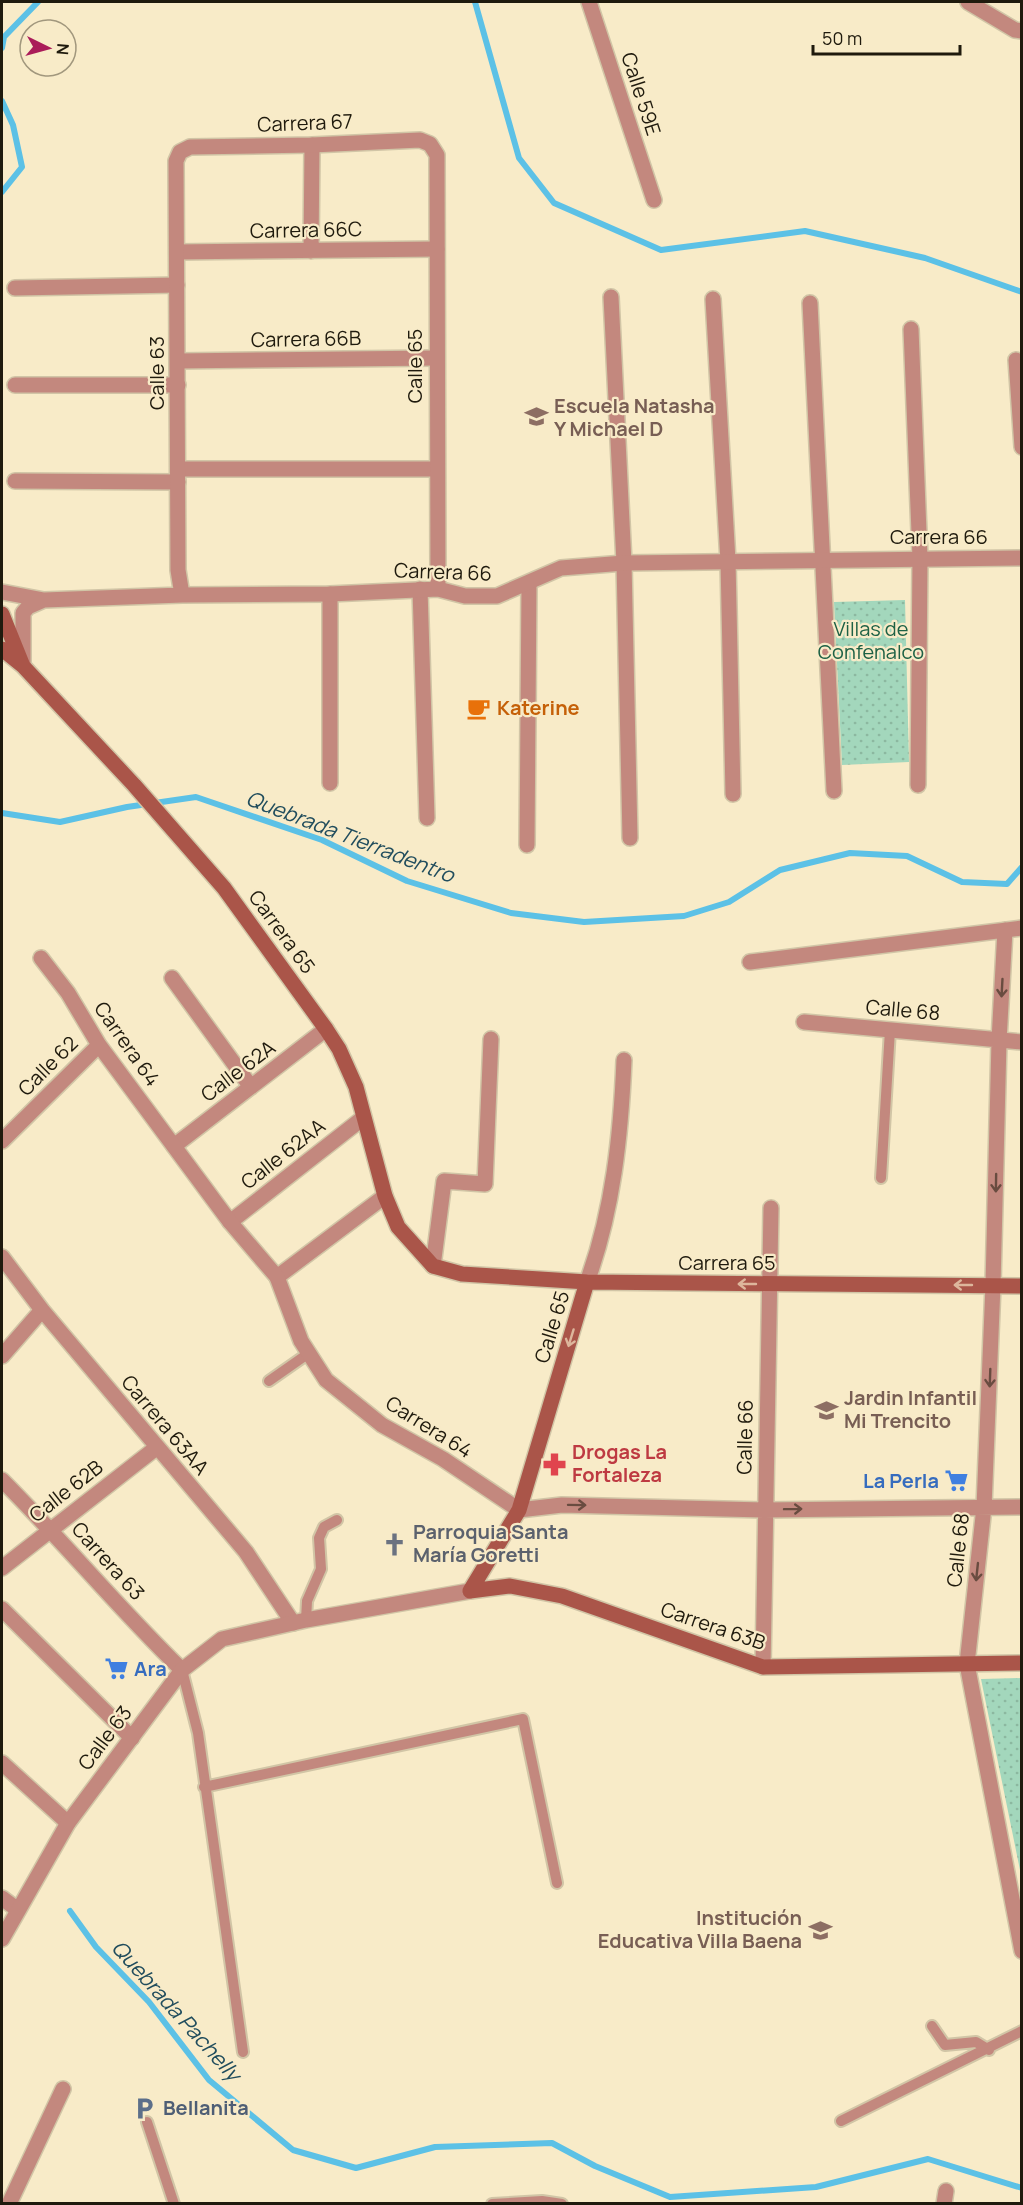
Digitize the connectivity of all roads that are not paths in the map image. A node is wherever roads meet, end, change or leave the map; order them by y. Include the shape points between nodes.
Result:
1 (589, 2) edge
2 (968, 2) edge
3 (1022, 31) edge
4 (430, 144) joint
5 (312, 145) junction
6 (180, 152) joint
7 (654, 200) dead end
8 (436, 249) junction
9 (311, 251) junction
10 (177, 252) junction
11 (177, 285) junction
12 (15, 288) dead end
13 (611, 297) dead end
14 (713, 298) dead end
15 (810, 303) dead end
16 (911, 328) dead end
17 (436, 358) junction
18 (1016, 360) dead end
19 (178, 361) junction
20 (15, 385) dead end
21 (178, 385) junction
22 (1022, 447) edge
23 (437, 469) junction
24 (178, 476) junction
25 (15, 481) dead end
26 (920, 558) junction
27 (1022, 558) edge
28 (825, 560) junction
29 (728, 561) junction
30 (624, 563) junction
31 (529, 584) junction
32 (438, 589) junction
33 (420, 590) junction
34 (2, 592) edge
35 (330, 594) junction
36 (182, 595) junction
37 (44, 600) junction
38 (2, 614) edge
39 (2, 649) edge
40 (23, 666) junction
41 (330, 783) dead end
42 (918, 785) dead end
43 (834, 791) dead end
44 (733, 795) dead end
45 (427, 818) dead end
46 (630, 838) dead end
47 (527, 845) dead end
48 (1022, 928) edge
49 (1005, 930) junction
50 (41, 958) dead end
51 (750, 962) dead end
52 (172, 978) dead end
53 (804, 1022) dead end
54 (326, 1029) junction
55 (890, 1030) junction
56 (491, 1039) dead end
57 (999, 1041) junction
58 (1022, 1042) edge
59 (99, 1045) junction
60 (624, 1060) dead end
61 (251, 1087) junction
62 (363, 1118) junction
63 (2, 1142) edge
64 (174, 1146) junction
65 (881, 1178) dead end
66 (385, 1196) junction
67 (771, 1208) dead end
68 (230, 1222) junction
69 (2, 1257) edge
70 (433, 1266) junction
71 (277, 1277) junction
72 (588, 1281) junction
73 (770, 1284) junction
74 (993, 1286) junction
75 (1022, 1286) edge
76 (42, 1311) junction
77 (309, 1353) junction
78 (2, 1356) edge
79 (269, 1381) dead end
80 (156, 1448) junction
81 (2, 1480) edge
82 (984, 1507) junction
83 (1022, 1507) edge
84 (519, 1510) junction
85 (764, 1510) junction
86 (337, 1520) dead end
87 (51, 1528) junction
88 (2, 1568) edge
89 (470, 1591) junction
90 (2, 1609) edge
91 (299, 1622) junction
92 (1022, 1663) edge
93 (967, 1664) junction
94 (763, 1667) junction
95 (182, 1670) junction
96 (132, 1738) junction
97 (2, 1763) edge
98 (204, 1787) junction
99 (68, 1823) junction
100 (557, 1882) dead end
101 (2, 1898) edge
102 (18, 1910) junction
103 (2, 1939) edge
104 (1022, 1951) edge
105 (932, 2026) dead end
106 (1022, 2031) edge
107 (988, 2050) junction
108 (243, 2052) dead end
109 (63, 2089) dead end
110 (841, 2121) dead end
111 (147, 2122) dead end
112 (9, 2204) edge
113 (174, 2204) edge
114 (492, 2204) edge
115 (562, 2204) edge

1 - 7 street, Calle 59E
2 - 3 street
4 - 5 street, Carrera 67 via 420,140
4 - 8 street, Calle 65 via 437,155
5 - 6 street, Carrera 67 via 190,147
5 - 9 street
6 - 10 street, Calle 63 via 176,161
8 - 9 street, Carrera 66C
8 - 17 street, Calle 65
9 - 10 street, Carrera 66C
10 - 11 street, Calle 63
11 - 12 street
11 - 19 street, Calle 63
13 - 30 street
14 - 29 street
15 - 28 street
16 - 26 street
17 - 19 street, Carrera 66B
17 - 23 street, Calle 65
18 - 22 street
19 - 21 street, Calle 63
20 - 21 street
21 - 24 street, Calle 63
23 - 24 street
23 - 32 street, Calle 65
24 - 25 street
24 - 36 street, Calle 63 via 178,570
26 - 27 street, Carrera 66
26 - 28 street, Carrera 66
26 - 42 street
28 - 29 street, Carrera 66
28 - 43 street
29 - 30 street, Carrera 66
29 - 44 street
30 - 31 street, Carrera 66 via 561,568 548,571
30 - 46 street
31 - 32 street, Carrera 66 via 497,596 465,596
31 - 47 street
32 - 33 street, Carrera 66
33 - 35 street, Carrera 66
33 - 45 street
34 - 37 street, Carrera 66
35 - 36 street, Carrera 66
35 - 41 street
36 - 37 street, Carrera 66
37 - 40 street via 28,607 23,614
38 - 40 main road, Carrera 65
39 - 40 main road, Carrera 65
40 - 54 main road, Carrera 65 via 224,888
48 - 49 street
49 - 51 street
49 -> 57 street, Calle 68
50 - 59 street, Carrera 64 via 68,993
52 - 61 street
53 - 55 street, Calle 68
54 - 61 street, Calle 62A
54 - 62 main road, Carrera 65 via 356,1087
55 - 57 street, Calle 68
55 - 65 lane
56 - 70 street via 485,1184 444,1181
57 - 58 street, Calle 68
57 -> 74 street, Calle 68
59 - 63 street, Calle 62
59 - 64 street, Carrera 64
60 - 72 street, Calle 65 via 622,1116 613,1177 601,1243
61 - 64 street, Calle 62A
62 - 66 main road, Carrera 65
62 - 68 street, Calle 62AA
64 - 68 street, Carrera 64
66 - 70 main road, Carrera 65 via 398,1227
66 - 71 street
67 - 73 street, Calle 66
68 - 71 street, Carrera 64
69 - 76 street, Carrera 63AA
70 - 72 main road, Carrera 65 via 462,1274
71 - 77 street, Carrera 64
73 -> 72 main road, Carrera 65
72 -> 84 main road, Calle 65
74 -> 73 main road, Carrera 65
73 - 85 street, Calle 66
74 - 75 main road, Carrera 65
74 -> 82 street, Calle 68
76 - 78 street
76 - 80 street, Carrera 63AA
77 - 79 lane
77 - 84 street, Carrera 64 via 326,1380 382,1425 443,1459
80 - 87 street, Calle 62B
80 - 91 street, Carrera 63AA via 246,1552
81 - 87 street, Carrera 63
82 - 83 street
85 -> 82 street
82 -> 93 street, Calle 68
84 -> 85 street via 562,1505
84 - 89 main road, Calle 65
85 - 94 street, Calle 66
86 - 91 lane via 324,1527 319,1538 321,1569
87 - 88 street, Calle 62B
87 - 95 street, Carrera 63 via 144,1634
89 - 91 street, Calle 63
89 - 94 main road, Carrera 63B via 510,1586 562,1596
90 - 96 street
91 - 95 street, Calle 63 via 222,1639
92 - 93 main road, Carrera 63B
93 - 94 main road, Carrera 63B
93 - 104 street, Calle 68
95 - 96 street, Calle 63
95 - 98 lane via 198,1733
96 - 99 street, Calle 63
97 - 99 street
98 - 100 lane via 523,1719
98 - 108 lane
99 - 102 street, Calle 63
101 - 102 street
102 - 103 street, Calle 63
105 - 107 lane via 945,2045 976,2042
106 - 107 lane
107 - 110 lane
109 - 112 street
111 - 113 lane
114 - 115 lane

